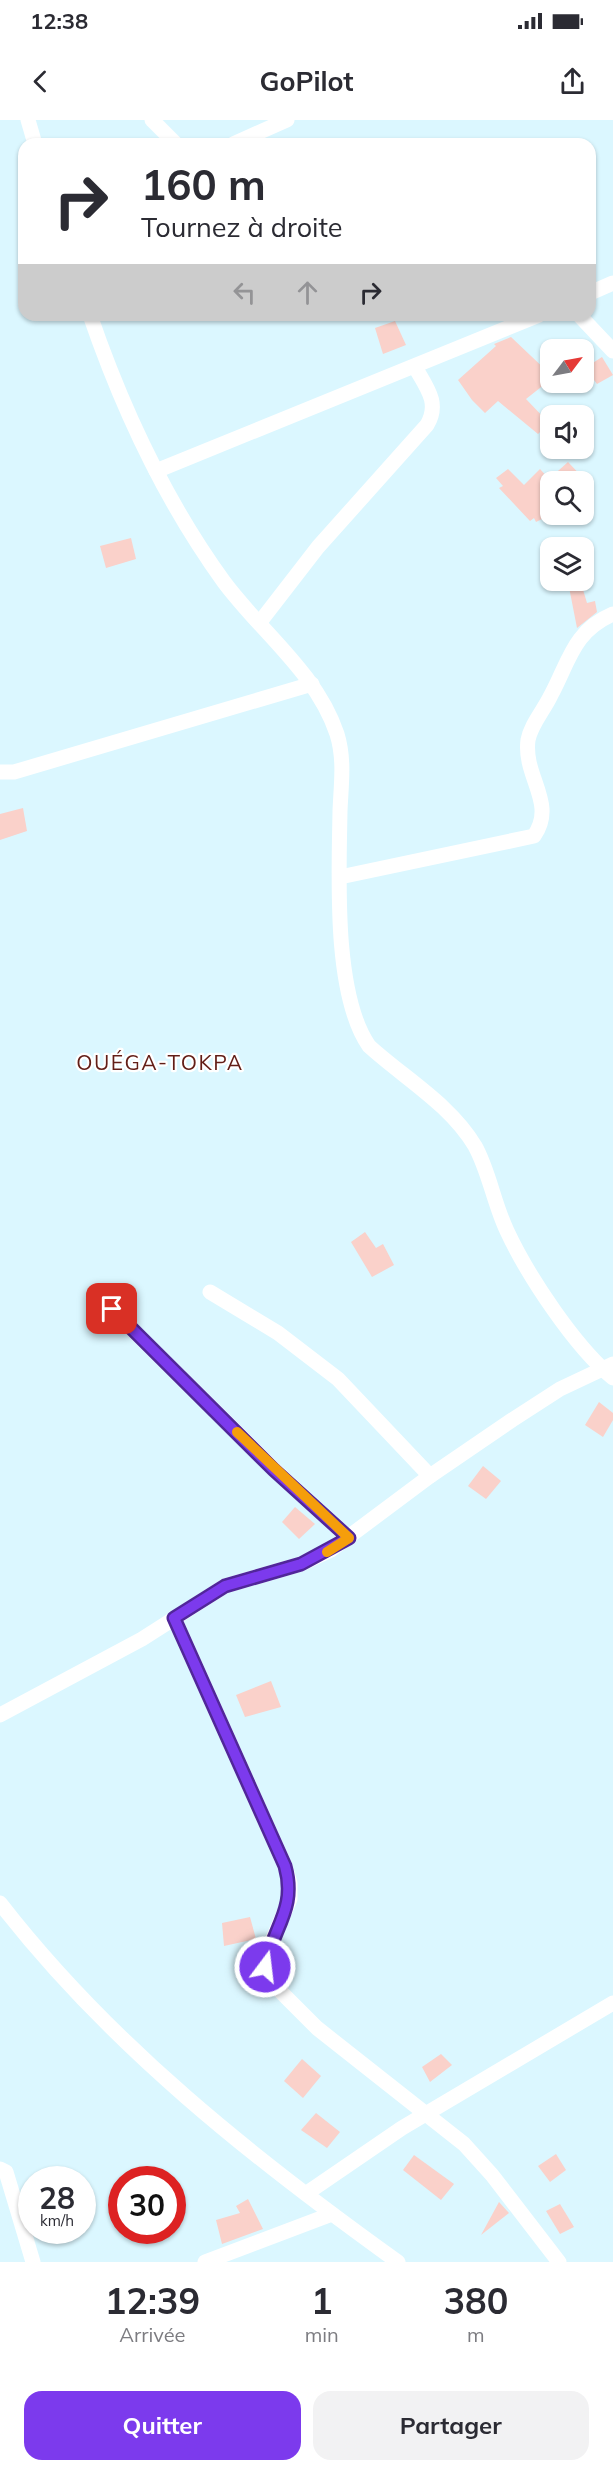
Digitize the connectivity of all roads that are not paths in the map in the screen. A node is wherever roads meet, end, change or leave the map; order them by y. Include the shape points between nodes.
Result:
1 (28, 120) edge
2 (152, 120) edge
3 (287, 120) edge
4 (33, 138) edge
5 (170, 138) edge
6 (246, 138) edge
7 (613, 283) edge
8 (596, 290) edge
9 (93, 321) edge
10 (525, 321) edge
11 (585, 321) edge
12 (613, 351) edge
13 (415, 367) junction
14 (156, 471) junction
15 (613, 614) edge
16 (260, 622) junction
17 (312, 684) junction
18 (0, 772) edge
19 (339, 876) junction
20 (210, 1292) dead end
21 (96, 1294) dead end
22 (609, 1370) edge
23 (430, 1476) junction
24 (349, 1538) junction
25 (174, 1618) junction
26 (0, 1715) edge
27 (0, 1903) edge
28 (613, 2003) edge
29 (427, 2113) junction
30 (0, 2169) edge
31 (307, 2193) junction
32 (332, 2214) junction
33 (231, 2258) edge
34 (33, 2262) edge
35 (205, 2262) edge
36 (398, 2262) edge
37 (559, 2262) edge

1 - 4 street
2 - 5 street
3 - 6 street
7 - 8 street
9 - 14 street
10 - 13 street
11 - 12 street
13 - 14 street
13 - 16 street via 434,400 433,415 427,425 318,547
14 - 16 street via 193,538
15 - 19 street via 585,633 569,652 528,739 528,764 542,805 543,823 534,836
16 - 17 street
17 - 18 street via 14,772
17 - 19 street via 331,717 341,752
19 - 22 street via 346,989 358,1031 369,1046 460,1125 476,1147 507,1232 535,1280
20 - 23 street via 278,1333 338,1379
21 - 24 street via 274,1470
22 - 23 street via 560,1389
23 - 24 street
24 - 25 street via 301,1564 225,1586
25 - 26 street
25 - 29 street via 290,1883 290,1899 268,1950 265,1967 271,1982 317,2028
27 - 31 street via 100,2018 243,2146
28 - 29 street
29 - 31 street
29 - 37 street via 492,2175
30 - 34 street via 6,2172
31 - 32 street
32 - 33 street
32 - 36 street
33 - 35 street

